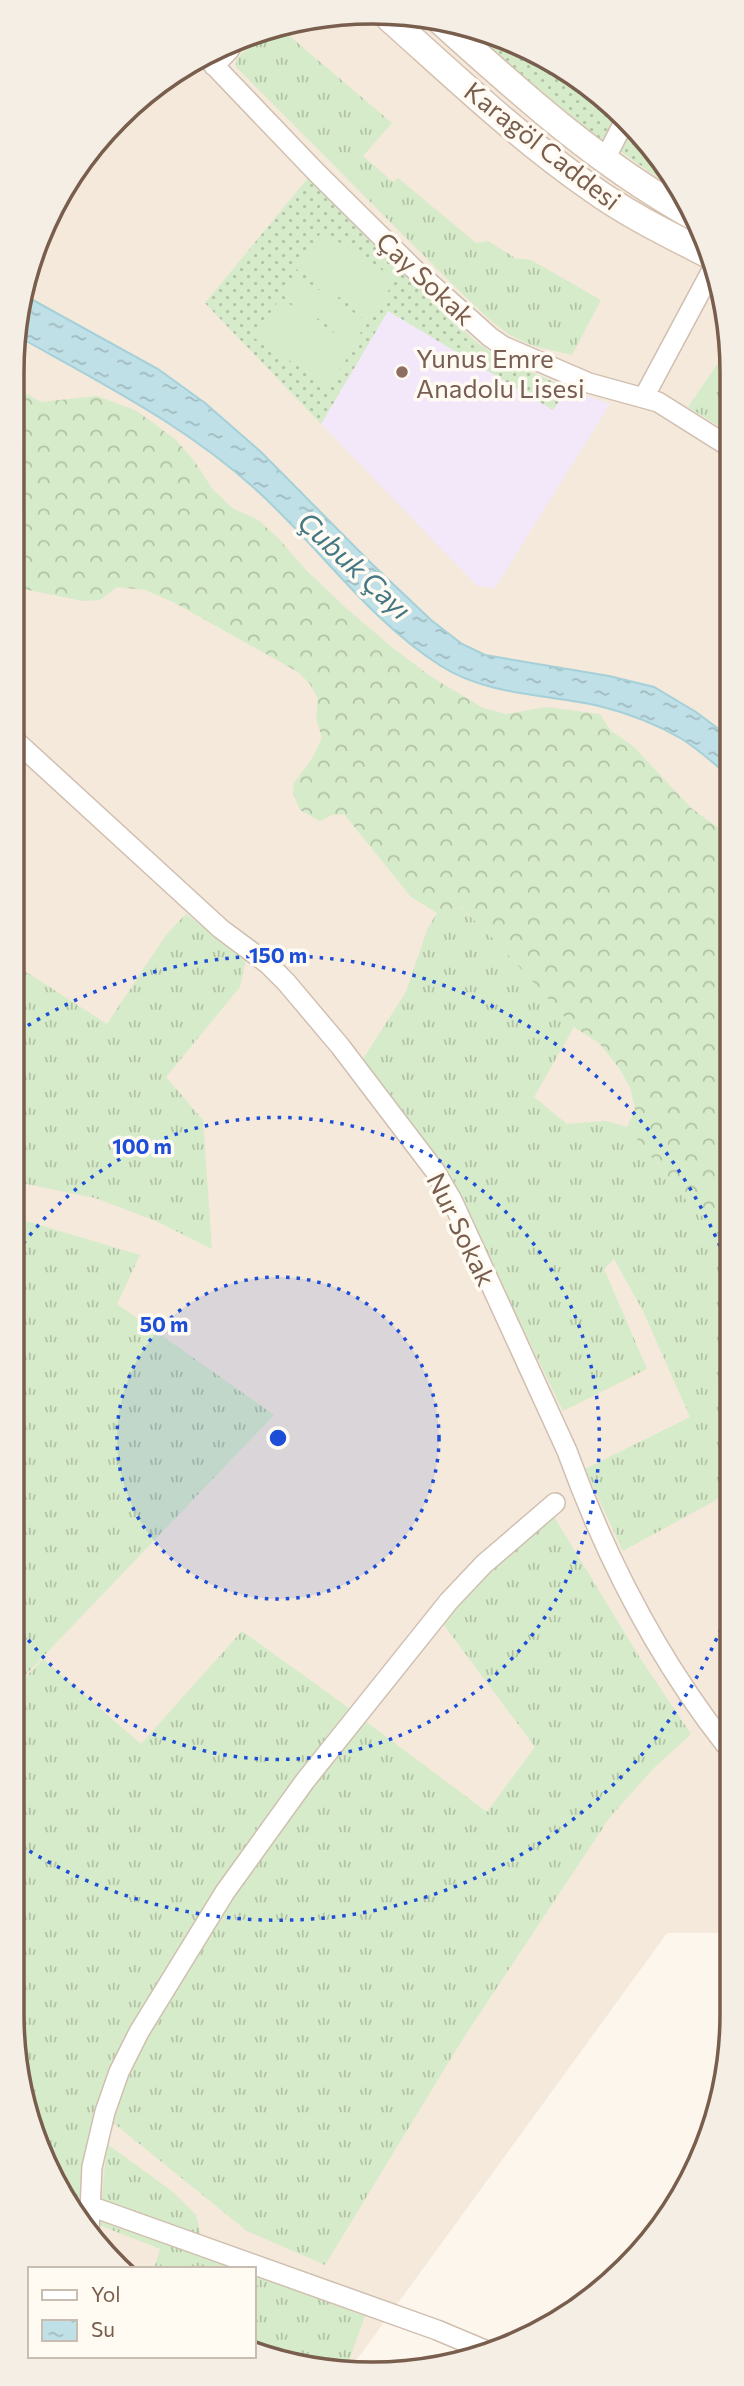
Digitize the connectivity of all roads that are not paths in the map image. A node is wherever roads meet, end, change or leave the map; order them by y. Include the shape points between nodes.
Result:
1 (397, 25) edge
2 (455, 34) edge
3 (212, 63) edge
4 (620, 129) edge
5 (604, 161) junction
6 (678, 208) edge
7 (697, 248) edge
8 (707, 279) edge
9 (644, 397) junction
10 (720, 441) edge
11 (24, 748) edge
12 (555, 1503) dead end
13 (720, 1736) edge
14 (90, 2206) junction
15 (90, 2217) edge
16 (475, 2346) edge

1 - 7 main road, Karagöl Caddesi via 565,170
2 - 5 main road
3 - 9 street, Çay Sokak via 413,268 490,337 589,383
4 - 5 street
5 - 6 main road
8 - 9 street
9 - 10 street, Çay Sokak
11 - 13 street, Nur Sokak via 221,929 286,982 435,1171 567,1451 615,1567 646,1627
12 - 14 street via 449,1601 305,1781 225,1892 119,2071 92,2167
14 - 15 street
14 - 16 street

